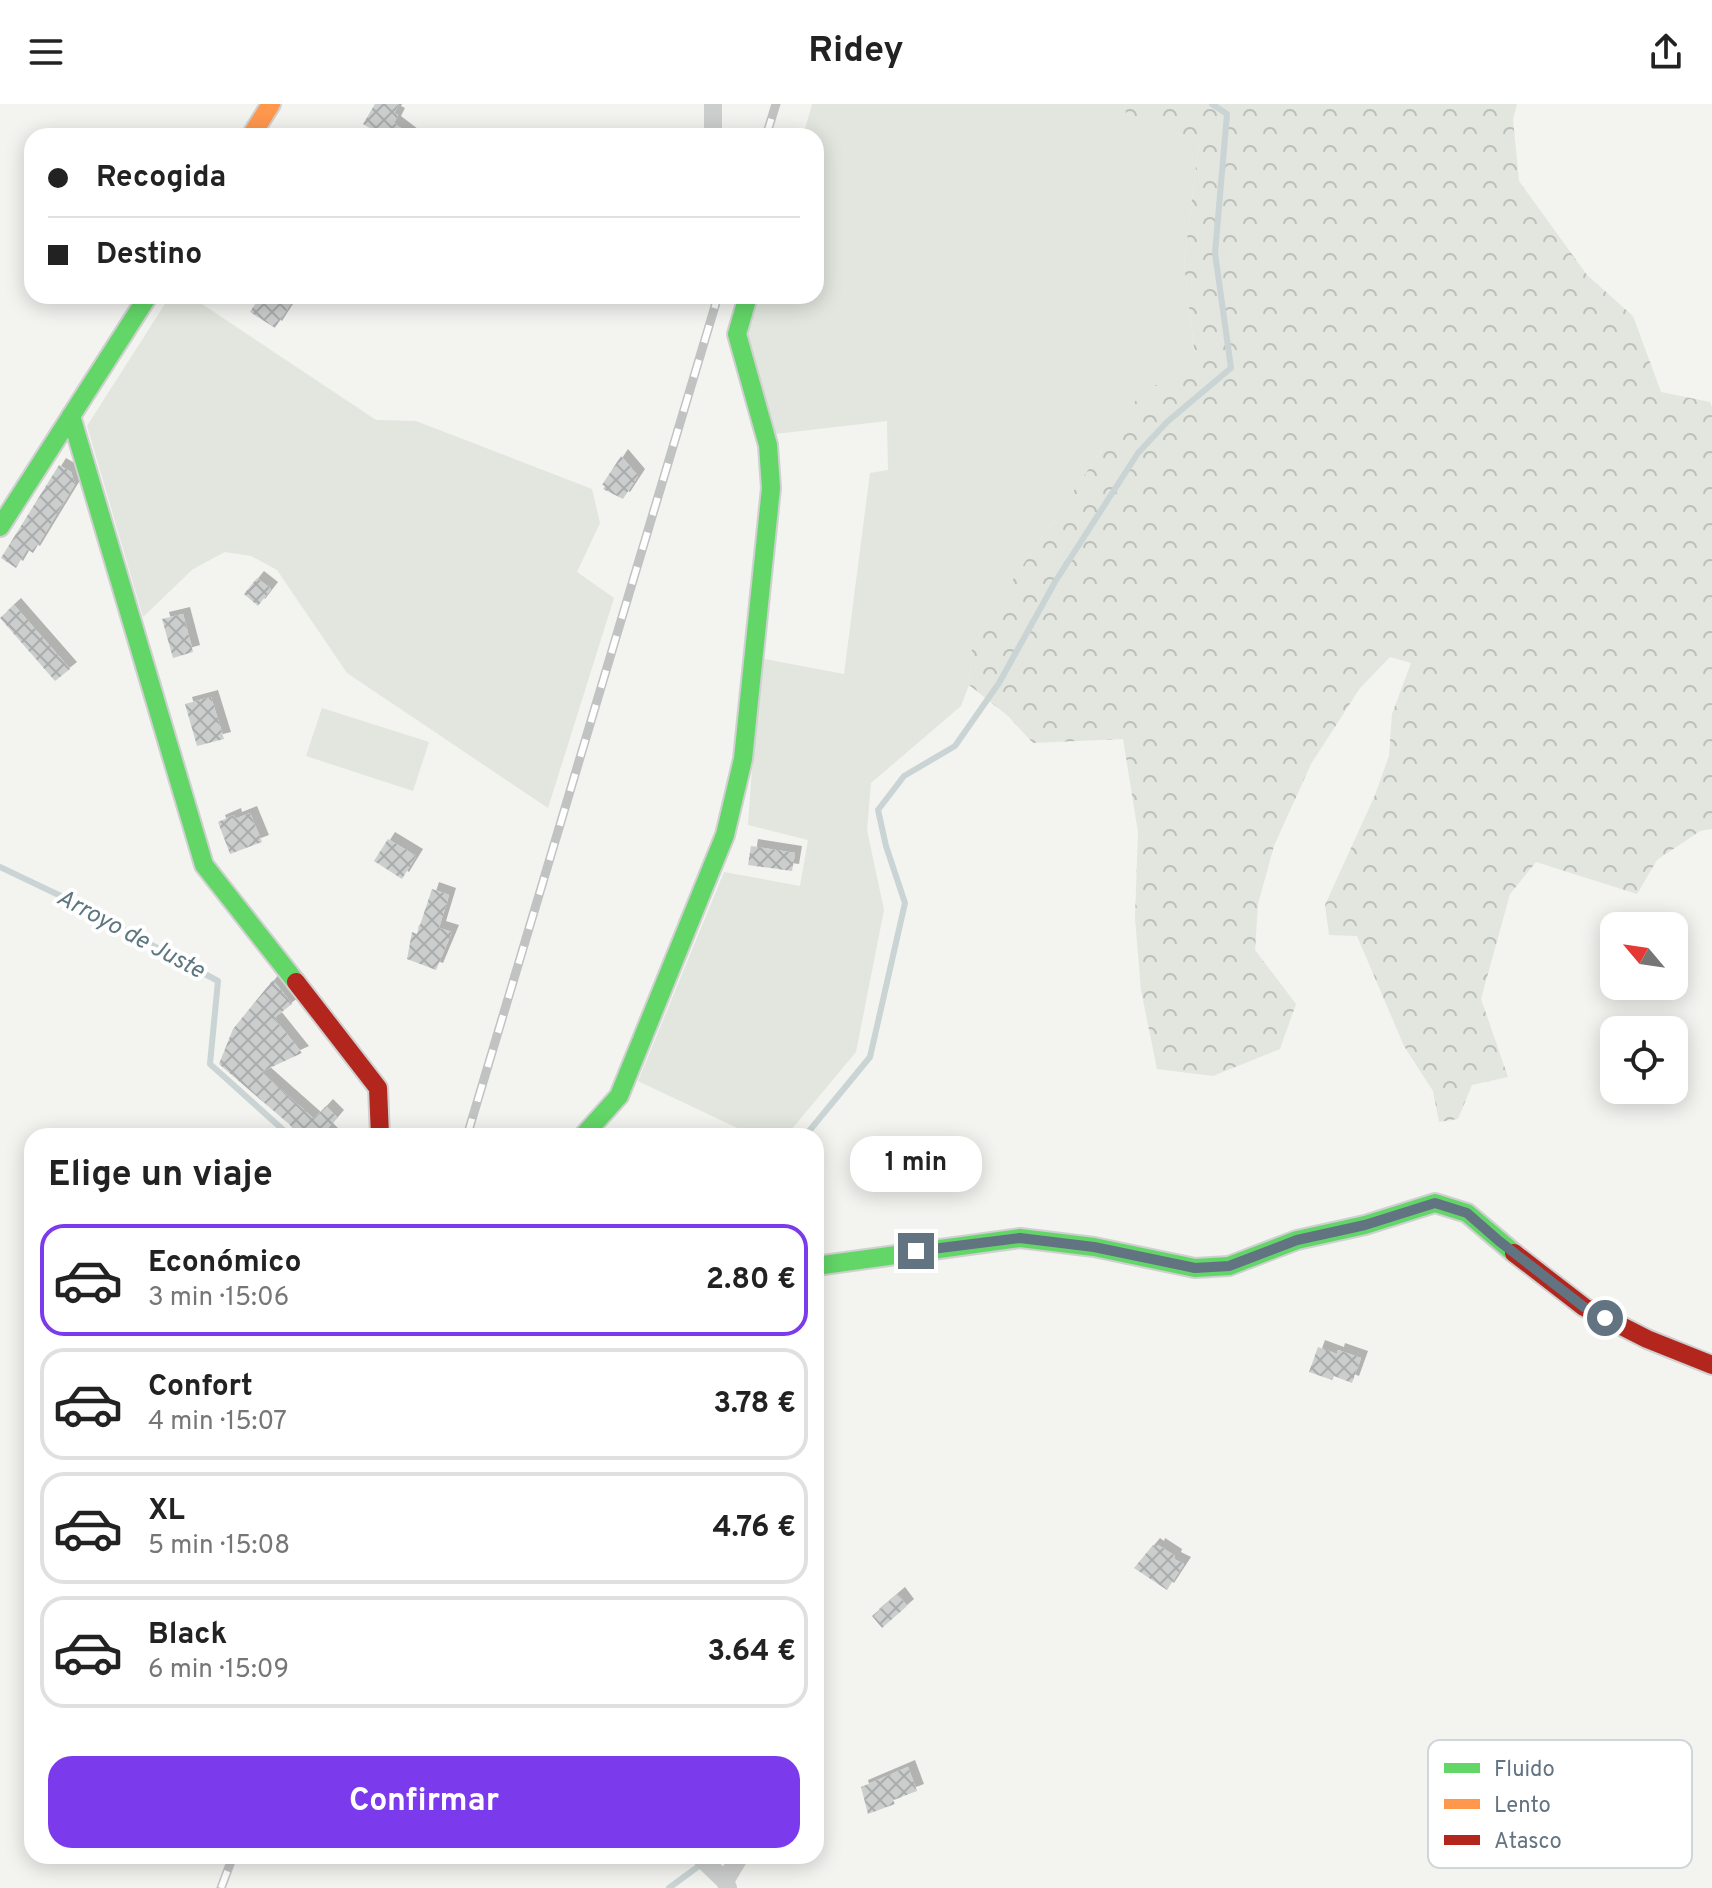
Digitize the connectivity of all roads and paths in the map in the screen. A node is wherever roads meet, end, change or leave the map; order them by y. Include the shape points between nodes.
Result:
1 (271, 104) edge
2 (713, 104) edge
3 (256, 128) edge
4 (713, 128) edge
5 (143, 304) edge
6 (746, 304) edge
7 (71, 416) junction
8 (0, 527) edge
9 (380, 1128) edge
10 (590, 1128) edge
11 (824, 1265) edge
12 (1712, 1365) edge
13 (707, 1864) edge
14 (722, 1880) edge

1 - 3 street
2 - 4 street
5 - 7 street
6 - 10 street via 737,334 768,445 771,488 743,759 725,835 619,1096
7 - 8 street
7 - 9 street via 204,865 378,1088
11 - 12 street via 1020,1238 1195,1268 1229,1266 1297,1240 1435,1203 1467,1213 1584,1307
13 - 14 street

